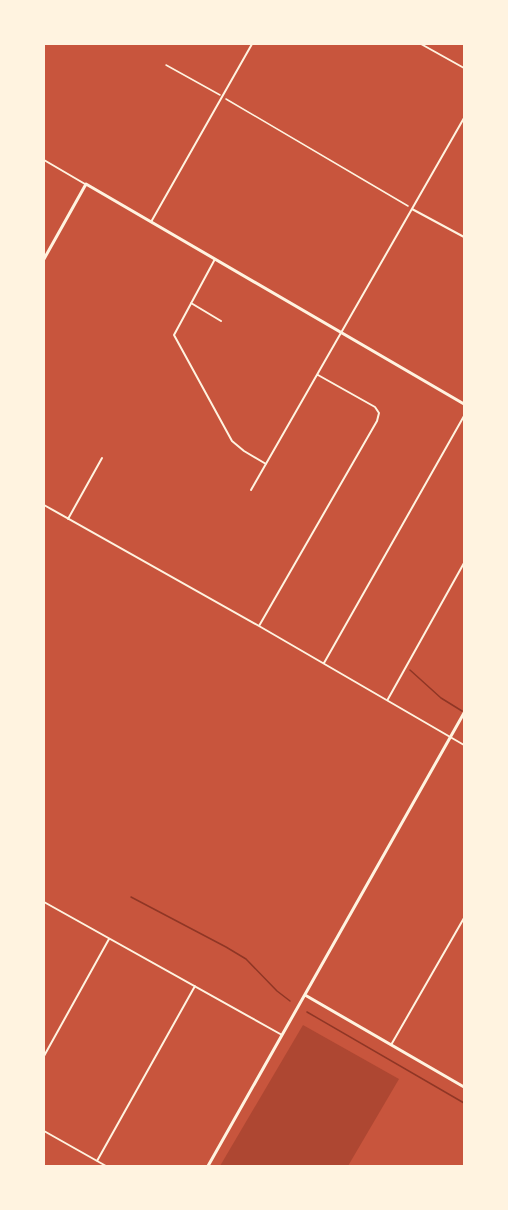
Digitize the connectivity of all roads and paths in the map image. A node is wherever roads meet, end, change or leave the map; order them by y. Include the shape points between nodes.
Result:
1 (252, 44) edge
2 (421, 44) edge
3 (166, 64) dead end
4 (465, 68) edge
5 (222, 96) junction
6 (465, 118) edge
7 (44, 160) edge
8 (86, 184) junction
9 (412, 209) junction
10 (151, 222) junction
11 (465, 237) edge
12 (44, 259) edge
13 (215, 259) junction
14 (191, 303) junction
15 (221, 321) dead end
16 (342, 333) junction
17 (318, 375) junction
18 (465, 404) edge
19 (465, 416) edge
20 (102, 458) dead end
21 (266, 464) junction
22 (251, 490) dead end
23 (44, 506) edge
24 (68, 519) junction
25 (465, 563) edge
26 (259, 626) junction
27 (324, 663) junction
28 (387, 700) junction
29 (465, 713) edge
30 (451, 737) junction
31 (465, 745) edge
32 (44, 902) edge
33 (465, 918) edge
34 (109, 939) junction
35 (195, 986) junction
36 (305, 995) junction
37 (282, 1035) junction
38 (391, 1044) junction
39 (44, 1056) edge
40 (465, 1088) edge
41 (44, 1131) edge
42 (97, 1161) junction
43 (106, 1167) edge
44 (208, 1167) edge

1 - 5 street
2 - 4 street
3 - 5 path
5 - 9 path
5 - 10 street
6 - 9 street
7 - 8 street
8 - 10 street
8 - 12 street
9 - 11 street
9 - 16 street
10 - 13 street
13 - 14 street
13 - 16 street
14 - 15 street
14 - 21 street via 174,335 232,441
16 - 17 street
16 - 18 street
17 - 21 street
17 - 26 street via 375,407 377,421
19 - 27 street
20 - 24 street
21 - 22 street
23 - 24 street
24 - 26 street
25 - 28 street
26 - 27 street
27 - 28 street
28 - 30 street
29 - 30 street
30 - 31 street
30 - 36 street
32 - 34 street
33 - 38 street
34 - 35 street
34 - 39 street
35 - 37 street
35 - 42 street
36 - 37 street
36 - 38 street
37 - 44 street
38 - 40 street
41 - 42 street
42 - 43 street

